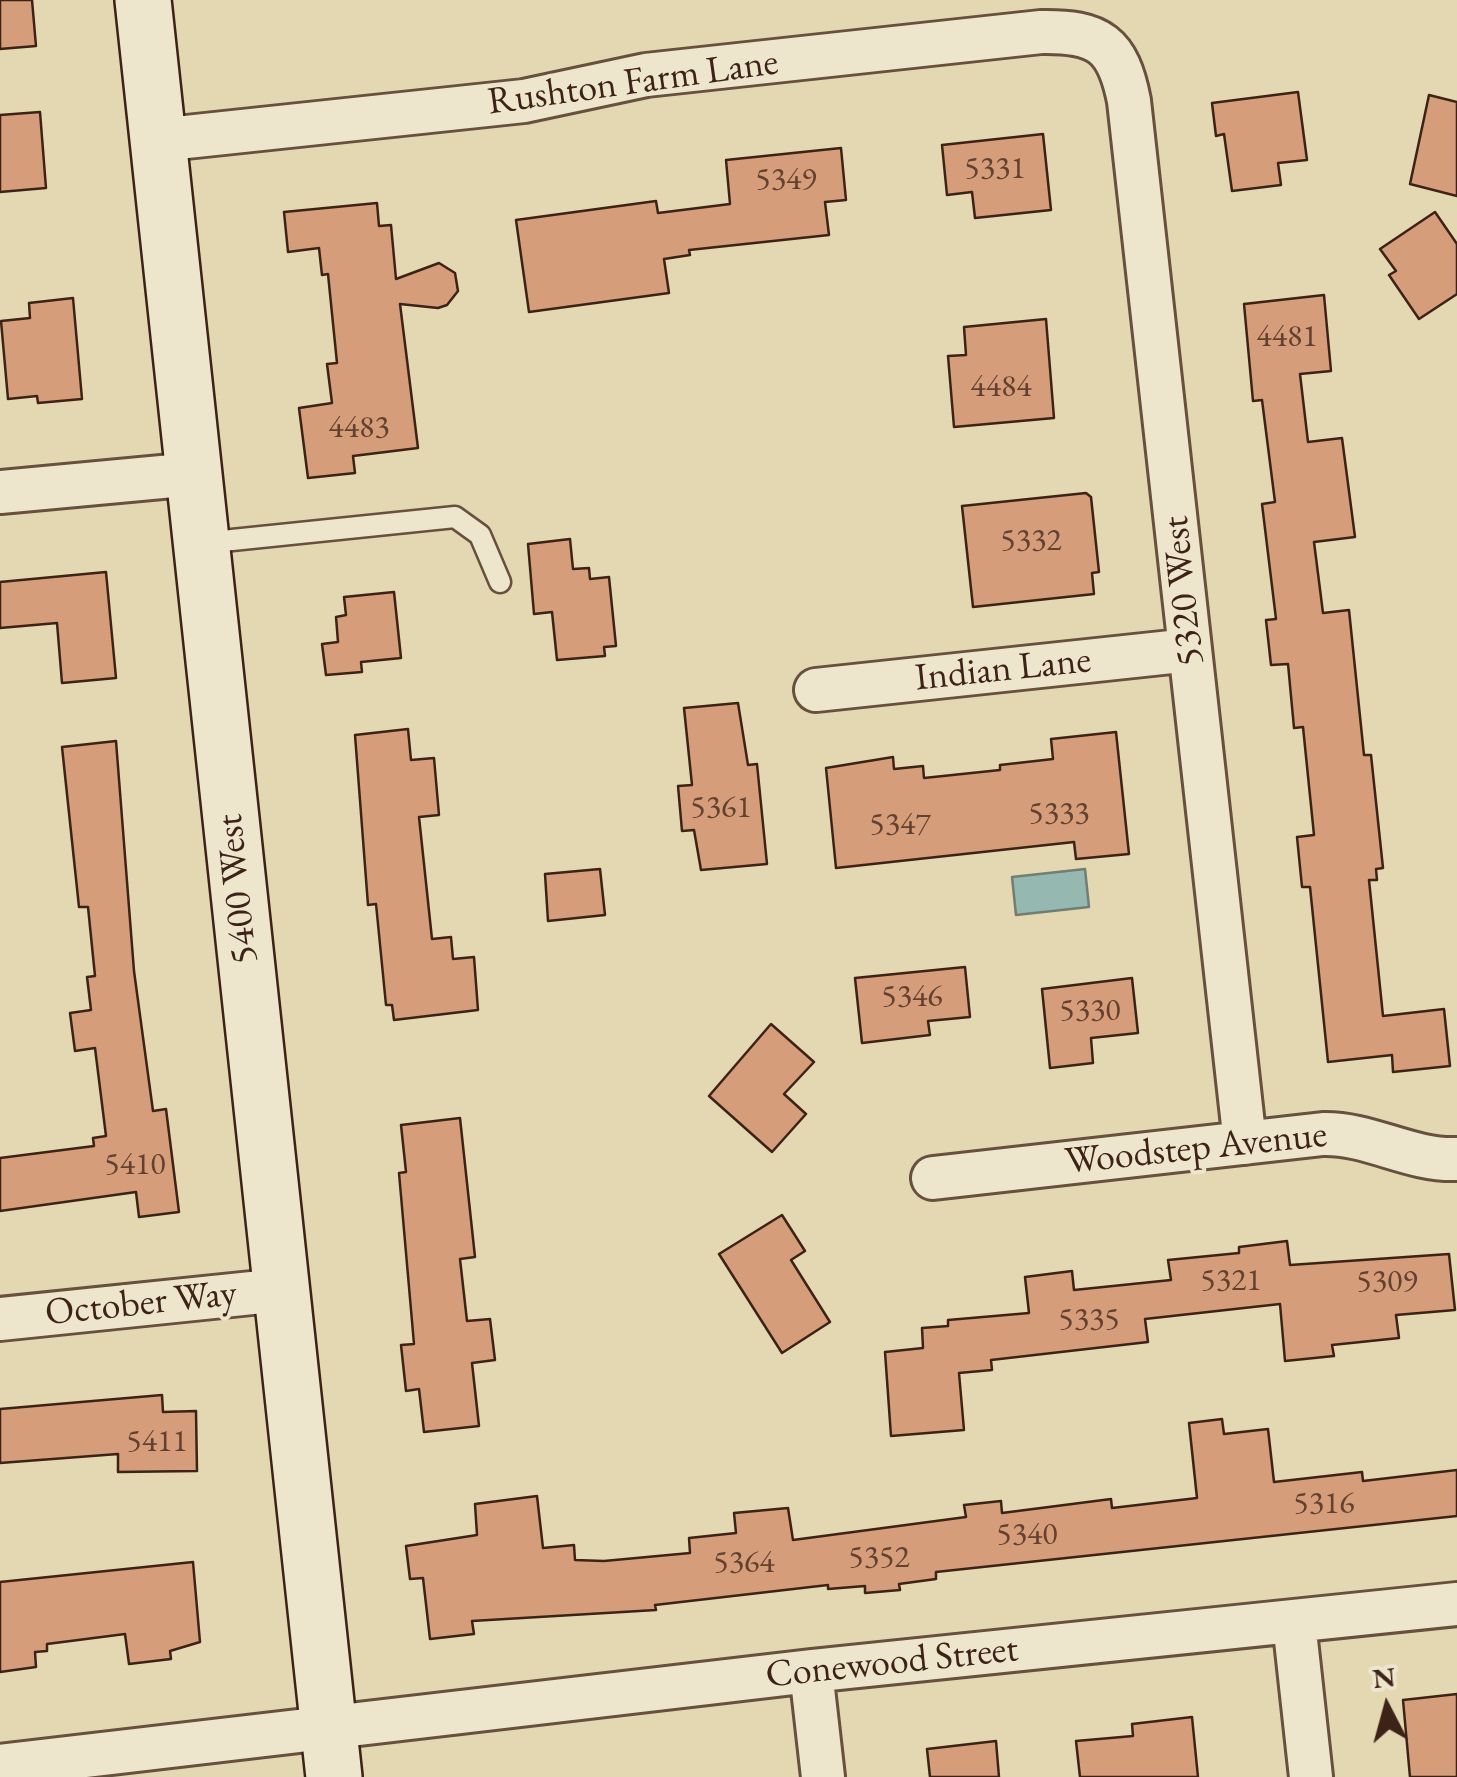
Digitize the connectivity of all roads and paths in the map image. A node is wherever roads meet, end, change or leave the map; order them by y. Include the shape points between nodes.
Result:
1 (143, 0) edge
2 (1107, 45) joint
3 (158, 140) junction
4 (194, 474) junction
5 (0, 492) edge
6 (201, 543) junction
7 (500, 582) dead end
8 (1190, 650) junction
9 (816, 690) dead end
10 (1245, 1143) junction
11 (1457, 1159) edge
12 (933, 1178) dead end
13 (282, 1290) junction
14 (0, 1319) edge
15 (1457, 1604) edge
16 (1294, 1622) junction
17 (811, 1671) junction
18 (331, 1754) edge
19 (0, 1766) edge
20 (823, 1777) edge
21 (1311, 1777) edge

1 - 3 street, 5400 West
2 - 3 street, Rushton Farm Lane via 1042,32 646,75 524,101
2 - 8 street, 5320 West via 1129,101
3 - 4 street, 5400 West
4 - 5 street
4 - 6 street, 5400 West
6 - 7 lane via 455,517 480,535
6 - 13 street, 5400 West
8 - 9 street, Indian Lane
8 - 10 street, 5320 West
10 - 11 street, Woodstep Avenue via 1357,1134 1425,1157
10 - 12 street, Woodstep Avenue
13 - 14 street, October Way
13 - 18 street, 5400 West
15 - 16 street, Conewood Street
16 - 17 street, Conewood Street
16 - 21 street
17 - 18 street, Conewood Street
17 - 20 street
18 - 19 street, Conewood Street

